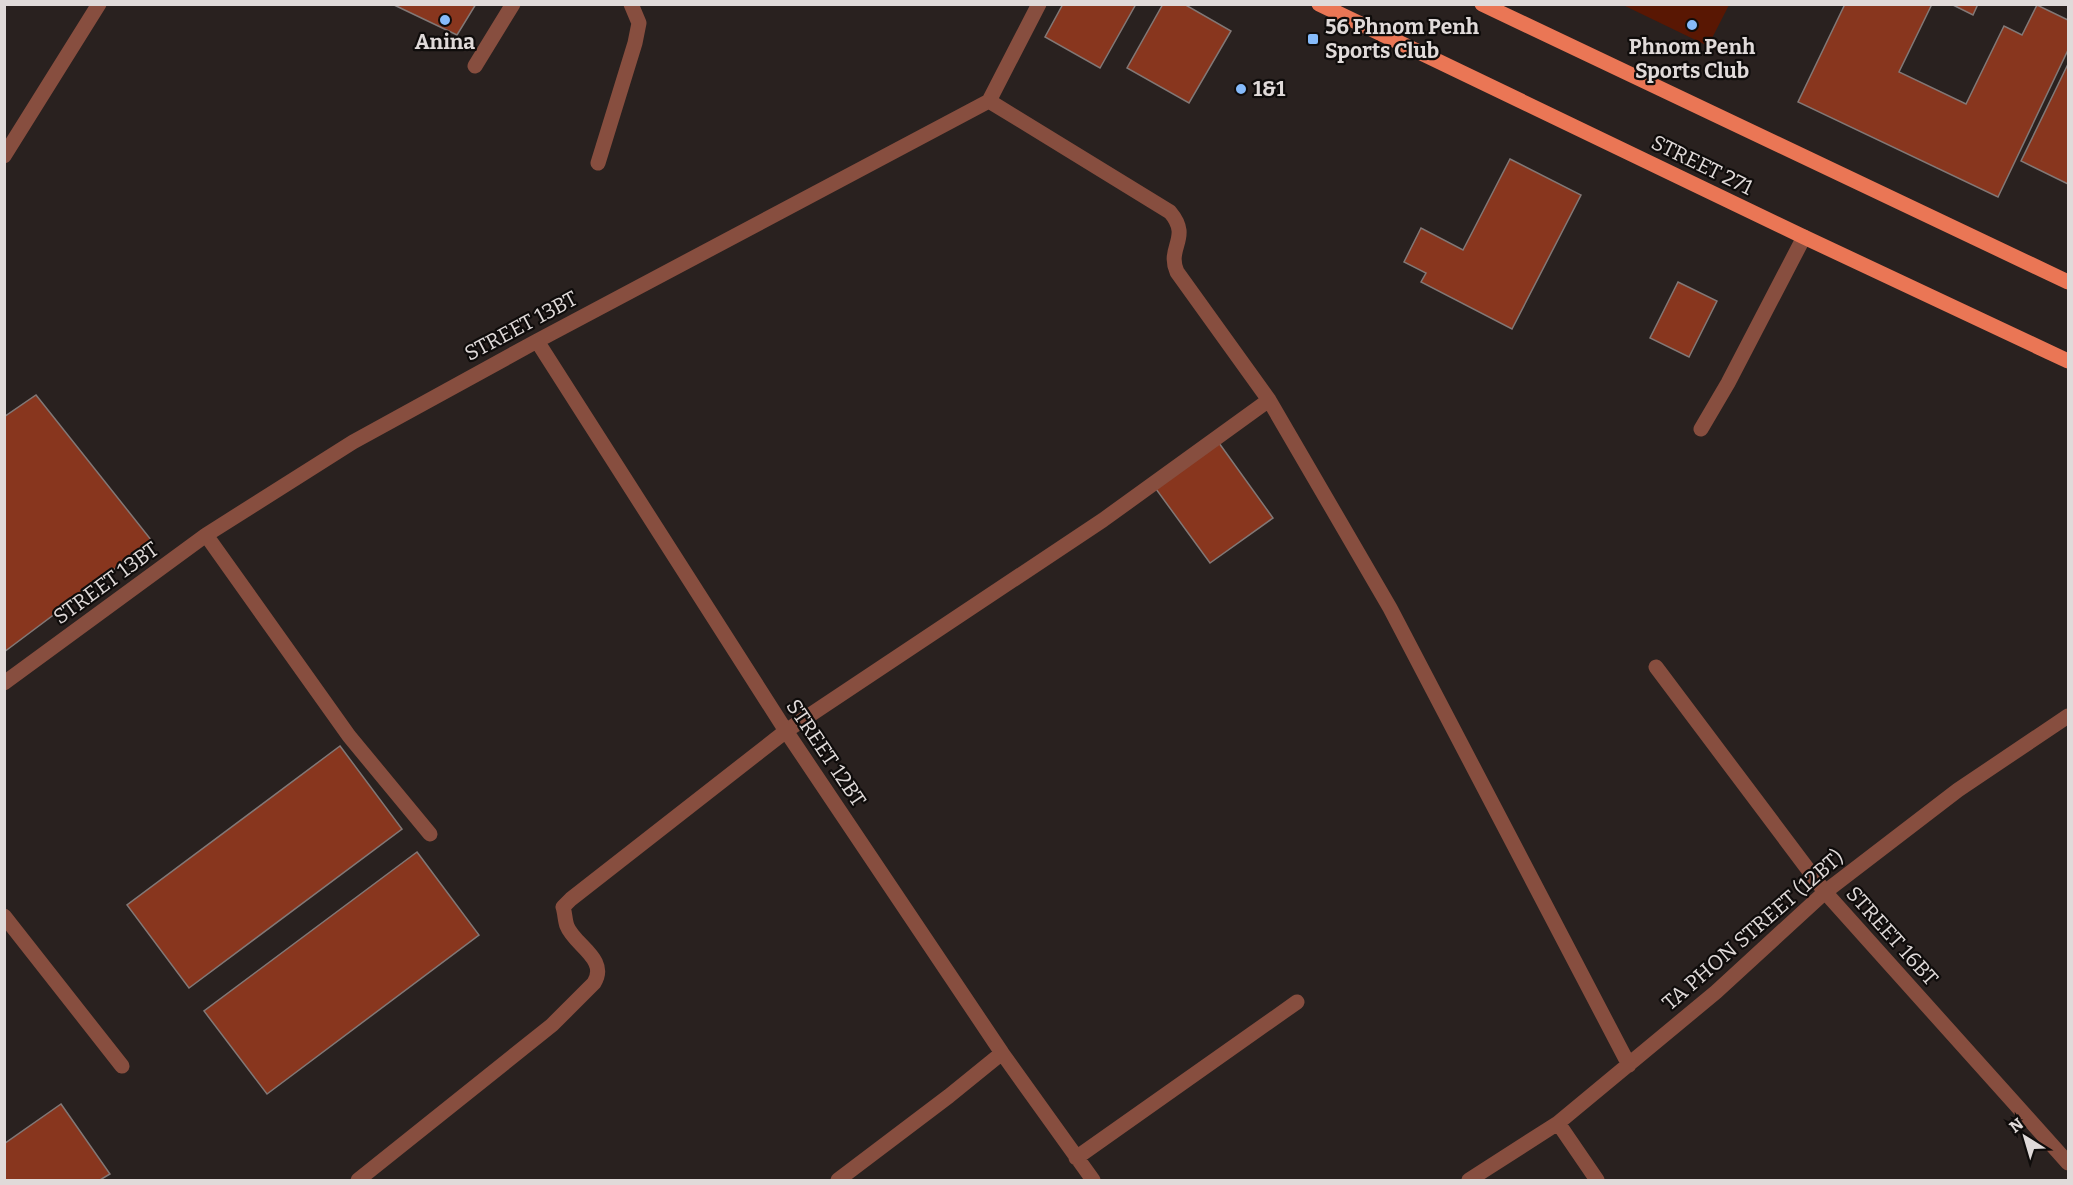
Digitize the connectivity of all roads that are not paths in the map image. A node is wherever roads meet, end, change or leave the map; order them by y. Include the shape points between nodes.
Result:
1 (99, 4) edge
2 (513, 4) edge
3 (631, 4) edge
4 (1039, 4) edge
5 (1319, 4) edge
6 (1482, 4) edge
7 (475, 66) dead end
8 (989, 101) junction
9 (4, 156) edge
10 (598, 163) dead end
11 (1804, 237) junction
12 (2068, 282) edge
13 (537, 341) junction
14 (2068, 361) edge
15 (1269, 400) junction
16 (1701, 429) dead end
17 (206, 535) junction
18 (1656, 667) dead end
19 (4, 683) edge
20 (2068, 716) edge
21 (786, 731) junction
22 (430, 834) dead end
23 (1825, 892) junction
24 (4, 916) edge
25 (1297, 1002) dead end
26 (1002, 1053) junction
27 (1629, 1065) junction
28 (122, 1066) dead end
29 (1558, 1123) junction
30 (1076, 1158) junction
31 (2068, 1163) edge
32 (358, 1180) edge
33 (838, 1180) edge
34 (1093, 1180) edge
35 (1469, 1180) edge
36 (1596, 1180) edge

1 - 9 street
2 - 7 street
3 - 10 street via 639,24
4 - 8 street
5 - 11 main road, STREET 271
6 - 12 main road
8 - 13 street, STREET 13BT
8 - 15 street via 1170,212 1178,221 1180,233 1174,254 1177,272
11 - 14 main road, STREET 271
11 - 16 street
13 - 17 street, STREET 13BT via 353,441
13 - 21 street, STREET 12BT
15 - 21 street via 1103,520
15 - 27 street via 1390,608
17 - 19 street, STREET 13BT
17 - 22 street via 349,736
18 - 23 street, STREET 16BT
20 - 23 street, TA PHON STREET (12BT) via 1958,790
21 - 26 street, STREET 12BT
21 - 32 street via 571,899 564,907 567,927 597,963 594,983 552,1025
23 - 27 street, TA PHON STREET (12BT)
23 - 31 street, STREET 16BT
24 - 28 street
25 - 30 street
26 - 30 street, STREET 12BT
26 - 33 street
27 - 29 street, TA PHON STREET (12BT)
29 - 35 street, TA PHON STREET (12BT)
29 - 36 street
30 - 34 street, STREET 12BT

